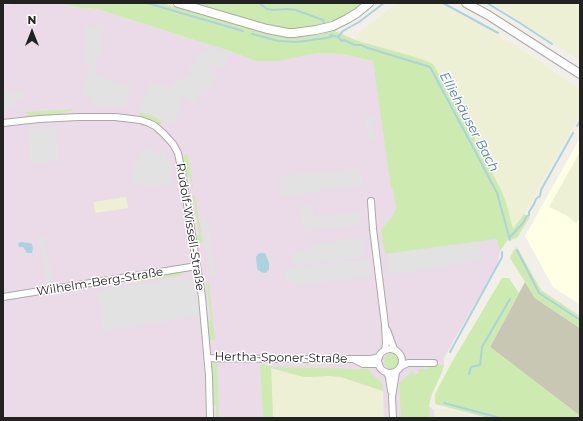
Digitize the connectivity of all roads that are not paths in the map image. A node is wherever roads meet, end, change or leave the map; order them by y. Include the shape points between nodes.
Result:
1 (178, 3) edge
2 (369, 3) edge
3 (466, 3) edge
4 (580, 74) edge
5 (3, 123) edge
6 (371, 200) dead end
7 (197, 266) junction
8 (3, 297) edge
9 (385, 325) junction
10 (394, 349) junction
11 (385, 350) junction
12 (378, 357) junction
13 (208, 358) junction
14 (403, 358) junction
15 (354, 359) junction
16 (427, 362) junction
17 (434, 362) dead end
18 (379, 364) junction
19 (402, 366) junction
20 (396, 372) junction
21 (387, 373) junction
22 (392, 397) junction
23 (210, 418) edge
24 (393, 418) edge

1 - 2 street via 267,29 294,33 333,26
3 - 4 street
5 - 7 street, Rudolf-Wissell-Straße via 39,119 115,117 140,120 155,126 173,144 178,153
6 - 9 street
7 - 8 street, Wilhelm-Berg-Straße
7 - 13 street, Rudolf-Wissell-Straße
9 - 10 street
9 - 11 street
10 - 11 street
10 - 14 street
11 - 12 street
12 - 15 street, Hertha-Sponer-Straße
12 - 18 street
13 - 15 street, Hertha-Sponer-Straße
13 - 23 street, Rudolf-Wissell-Straße
14 - 16 street
14 - 19 street
15 - 18 street, Hertha-Sponer-Straße via 363,364
16 - 17 street
16 - 19 street via 408,363
18 - 21 street
19 - 20 street
20 - 21 street
20 - 22 street
21 - 22 street
22 - 24 street

